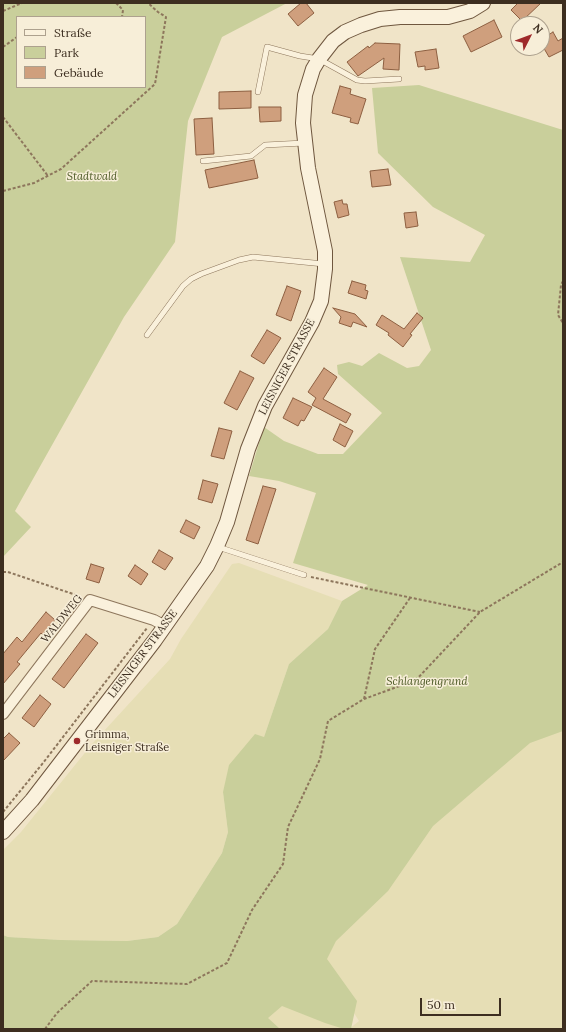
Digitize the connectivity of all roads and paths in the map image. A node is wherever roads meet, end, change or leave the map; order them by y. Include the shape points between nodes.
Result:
1 (22, 3) edge
2 (116, 3) edge
3 (148, 3) edge
4 (483, 3) edge
5 (3, 11) edge
6 (122, 16) edge
7 (16, 38) edge
8 (3, 47) edge
9 (319, 59) junction
10 (399, 79) dead end
11 (258, 92) dead end
12 (3, 117) edge
13 (306, 143) junction
14 (203, 161) dead end
15 (48, 176) junction
16 (3, 191) edge
17 (325, 264) junction
18 (563, 281) edge
19 (563, 323) edge
20 (147, 335) dead end
21 (217, 546) junction
22 (563, 562) edge
23 (3, 572) edge
24 (304, 575) joint
25 (410, 598) junction
26 (90, 600) junction
27 (480, 612) junction
28 (160, 623) junction
29 (364, 699) junction
30 (3, 714) edge
31 (3, 812) edge
32 (3, 832) edge
33 (45, 1029) edge

1 - 5 path
2 - 6 path via 123,10
3 - 15 path via 166,17 155,84 61,169
4 - 9 main road, LEISNIGER STRASSE via 448,18 400,17 380,19 361,25 333,41
7 - 8 path
9 - 10 lane via 357,80
9 - 11 lane via 266,47
9 - 13 main road, LEISNIGER STRASSE via 305,95 303,124
12 - 15 path
13 - 14 lane via 265,145 251,156
13 - 17 main road, LEISNIGER STRASSE via 308,168 325,251
15 - 16 path via 34,183
17 - 20 lane via 253,257 200,274 183,286
17 - 21 main road, LEISNIGER STRASSE via 321,301 265,406 248,449 233,506
18 - 19 path via 558,315
21 - 24 lane
21 - 28 main road, LEISNIGER STRASSE via 195,584
22 - 27 path
23 - 26 path
24 - 25 path
25 - 27 path
25 - 29 path via 375,649
26 - 28 street, WALDWEG
26 - 30 street, WALDWEG
27 - 29 path via 416,680
28 - 31 path
28 - 32 main road, LEISNIGER STRASSE via 32,800
29 - 33 path via 328,721 320,759 288,827 283,864 252,910 227,963 187,984 92,982 57,1013

